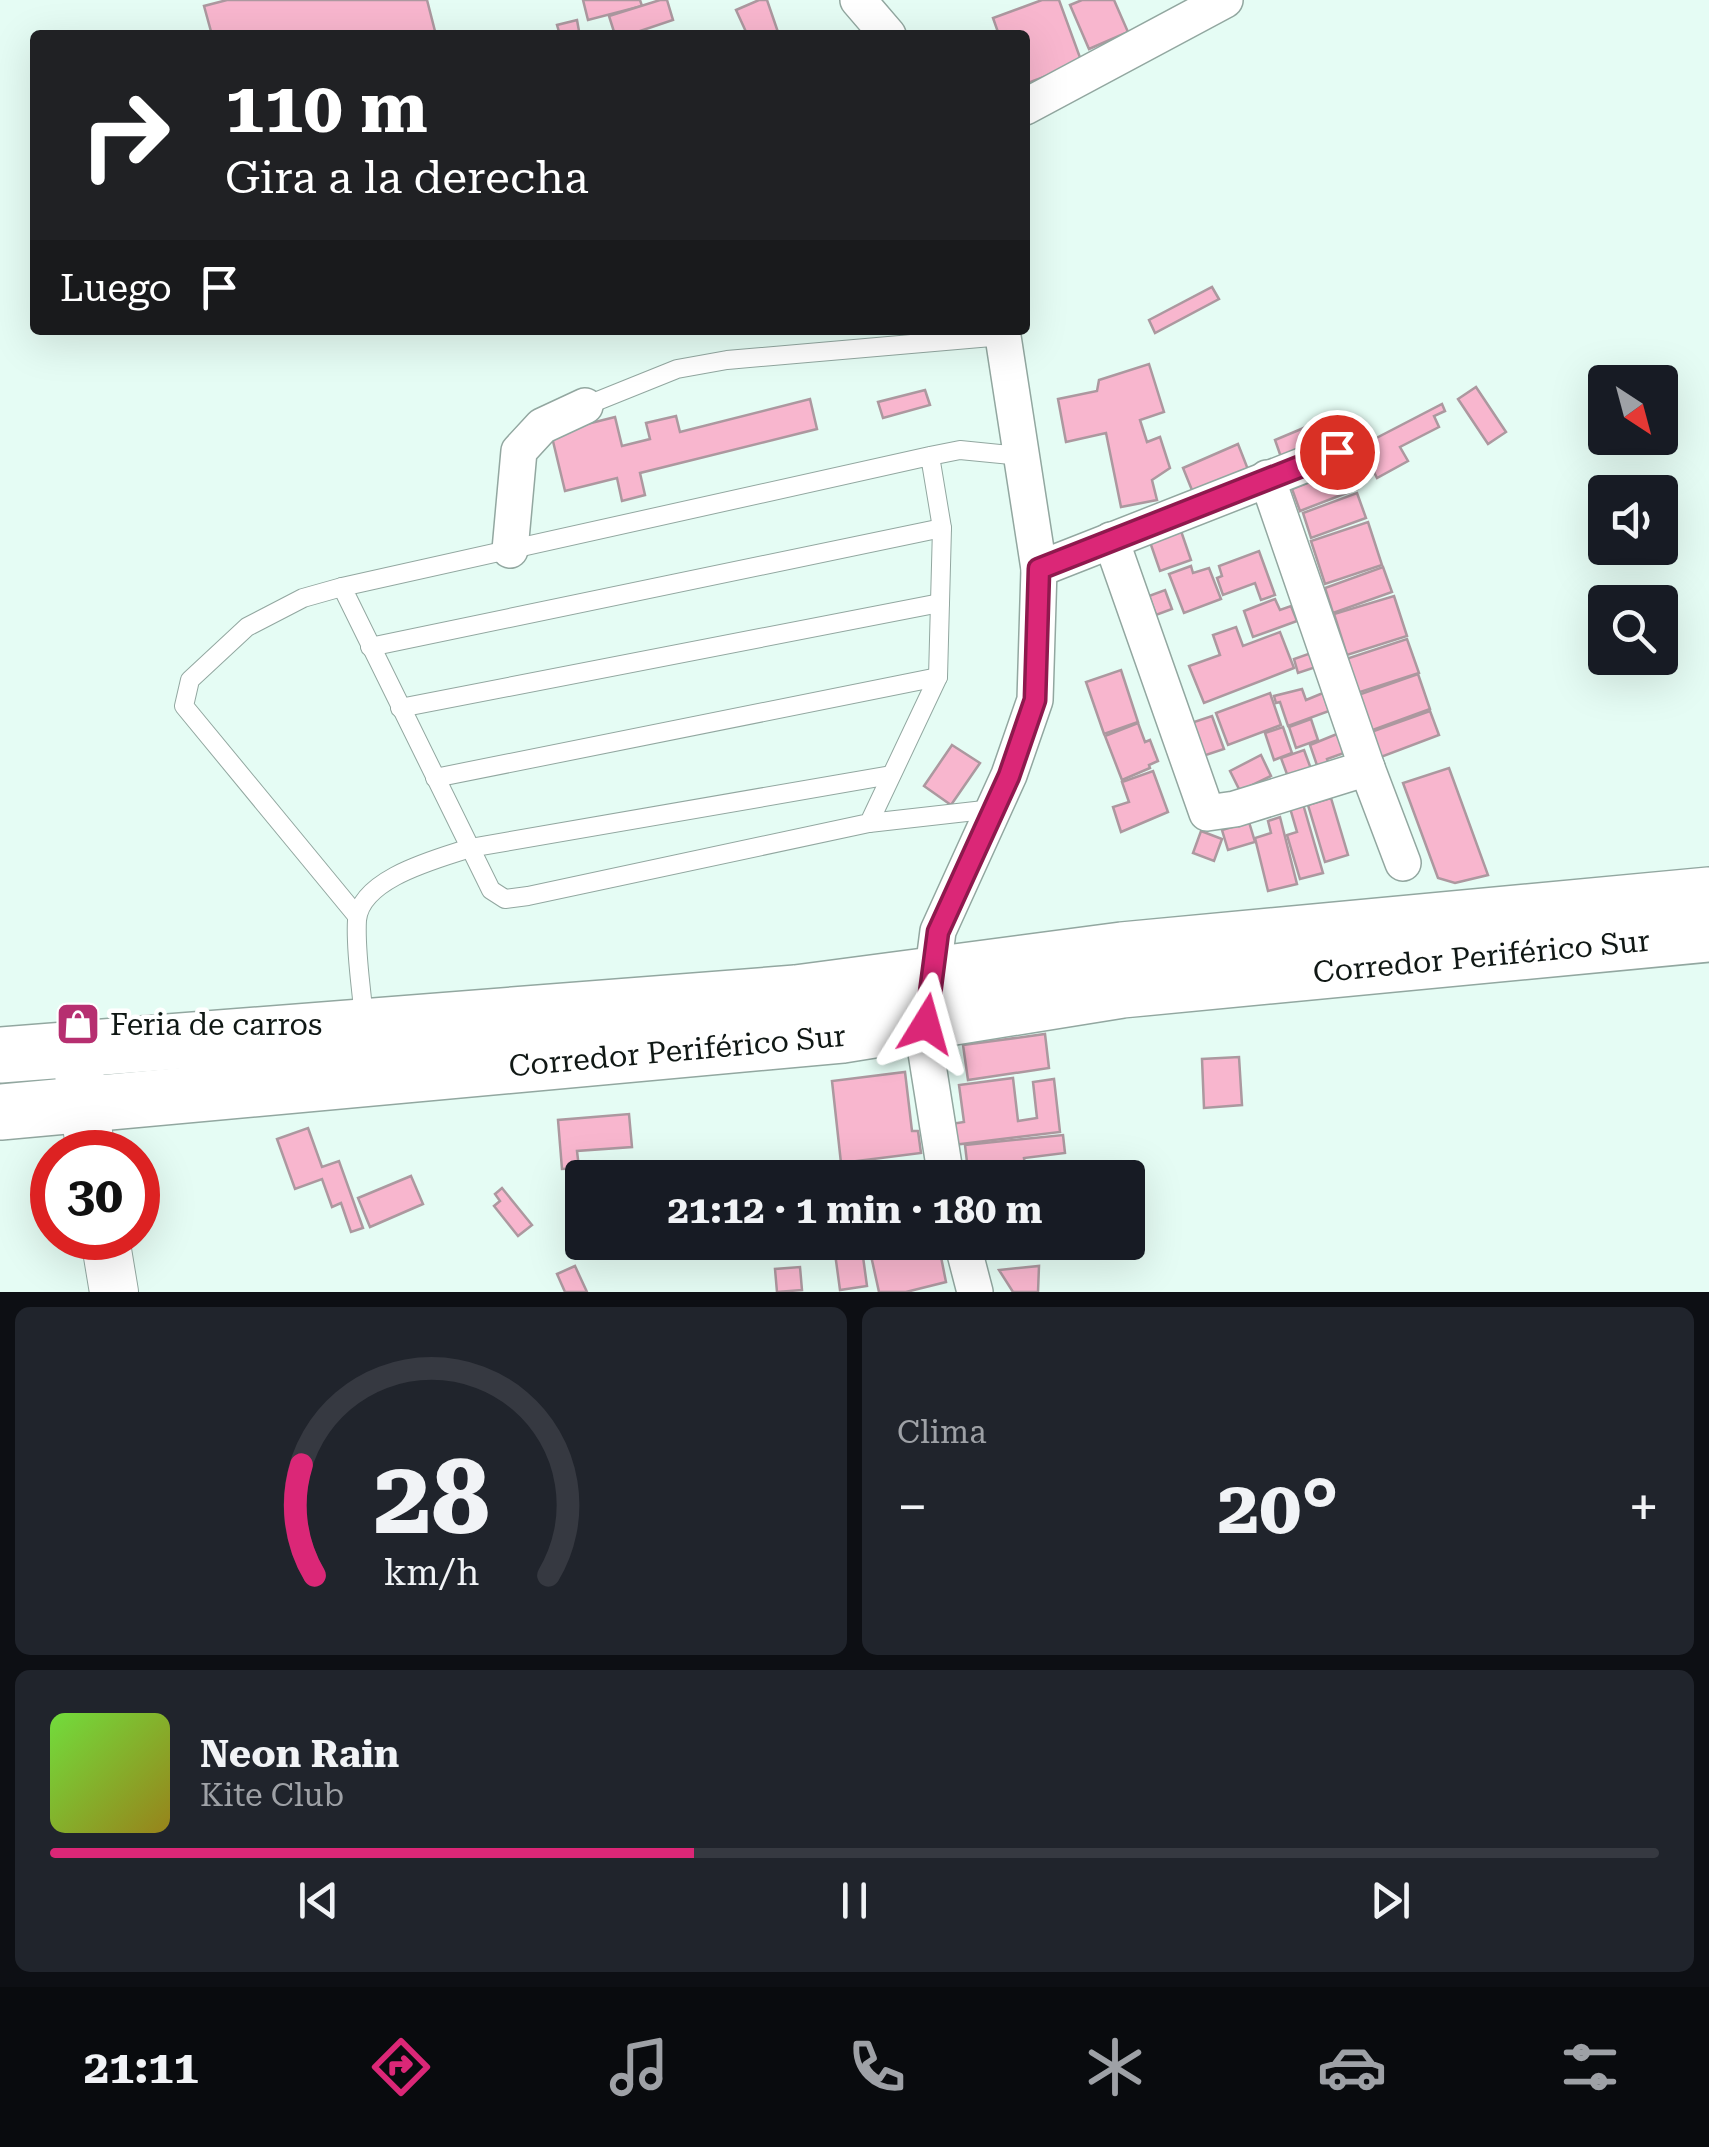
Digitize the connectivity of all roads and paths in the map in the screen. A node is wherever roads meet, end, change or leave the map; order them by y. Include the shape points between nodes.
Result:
1 (858, 0) edge
2 (1225, 0) edge
3 (884, 30) edge
4 (1030, 104) edge
5 (983, 335) edge
6 (1003, 335) edge
7 (585, 406) joint
8 (1337, 452) dead end
9 (930, 456) junction
10 (1020, 456) junction
11 (1267, 478) junction
12 (942, 528) junction
13 (1111, 540) junction
14 (510, 550) junction
15 (1039, 569) junction
16 (342, 587) junction
17 (940, 603) junction
18 (370, 647) junction
19 (938, 677) junction
20 (400, 708) junction
21 (1367, 768) junction
22 (891, 775) junction
23 (435, 778) junction
24 (994, 810) junction
25 (869, 823) junction
26 (470, 848) junction
27 (1403, 863) dead end
28 (1709, 895) edge
29 (357, 916) junction
30 (1709, 934) edge
31 (929, 1000) junction
32 (364, 1027) junction
33 (0, 1055) edge
34 (84, 1101) edge
35 (0, 1112) edge
36 (943, 1160) edge
37 (109, 1260) edge
38 (967, 1260) edge
39 (114, 1292) edge
40 (975, 1292) edge

1 - 3 street
2 - 4 street
5 - 7 lane via 727,360 677,369
6 - 10 street
7 - 14 street via 542,426 519,450
8 - 11 street
9 - 10 lane via 960,450
9 - 12 lane
9 - 14 lane
10 - 15 street
11 - 13 street
11 - 21 street
12 - 17 lane
12 - 18 lane
13 - 15 street
13 - 21 street via 1207,813
14 - 16 lane
15 - 24 street via 1035,700
16 - 18 lane
16 - 29 lane via 246,627 190,680 184,706
17 - 19 lane
17 - 20 lane
18 - 20 lane
19 - 22 lane
19 - 23 lane
20 - 23 lane
21 - 27 street
22 - 25 lane
22 - 26 lane
23 - 26 lane
24 - 25 lane
24 - 31 street via 938,932
25 - 26 lane via 505,898 491,890
26 - 29 lane via 413,867 373,891
28 - 31 main road, Corredor Periférico Sur via 1141,948
29 - 32 lane
30 - 31 main road, Corredor Periférico Sur via 1122,990
31 - 32 main road, Corredor Periférico Sur via 796,993
31 - 34 main road, Corredor Periférico Sur via 842,1035
31 - 36 street via 924,1040
32 - 34 main road, Corredor Periférico Sur
33 - 34 main road, Corredor Periférico Sur
34 - 35 main road, Corredor Periférico Sur
37 - 39 street
38 - 40 street

